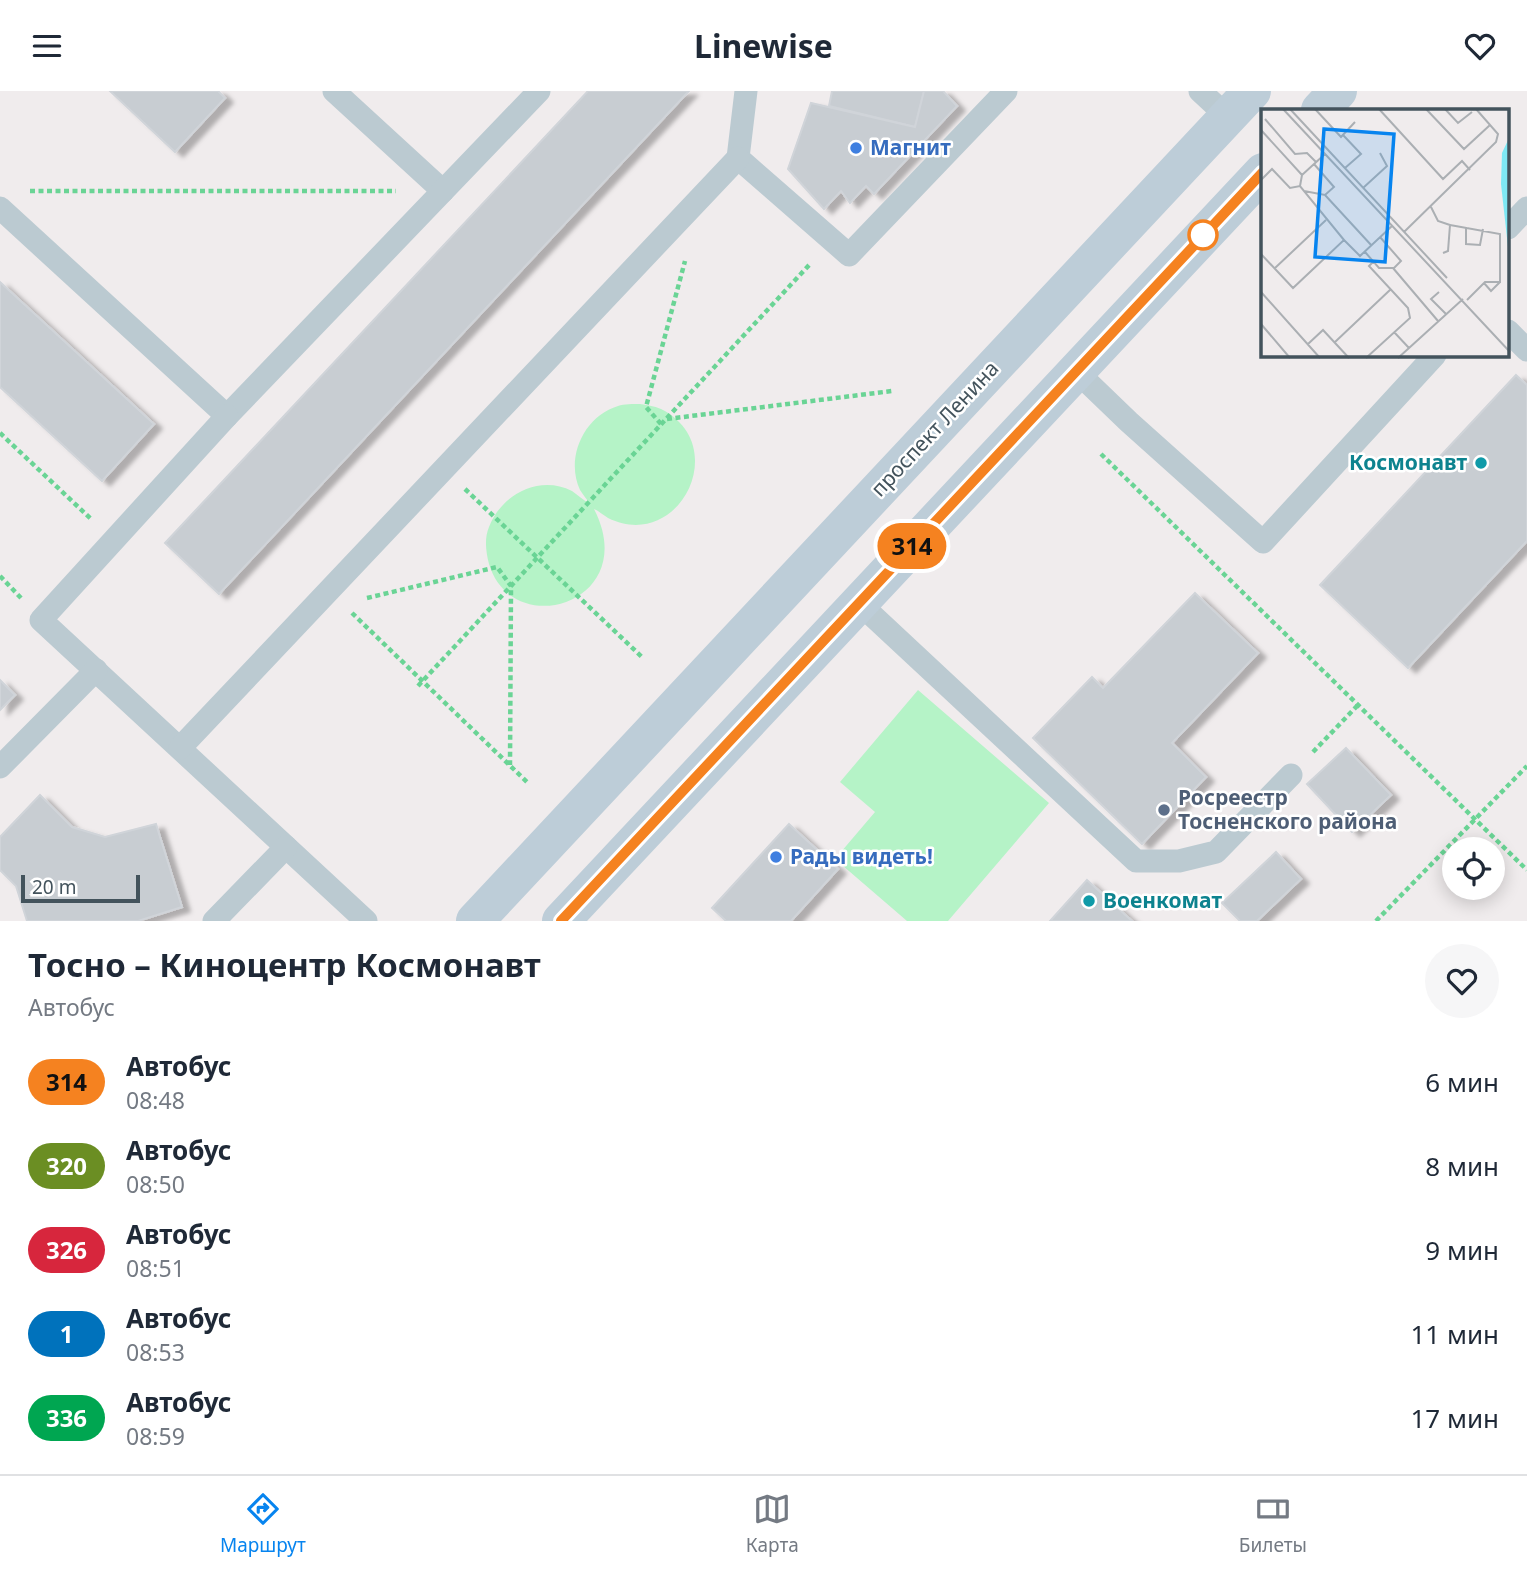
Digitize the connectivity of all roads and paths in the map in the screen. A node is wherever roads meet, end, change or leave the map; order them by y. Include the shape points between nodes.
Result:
1 (334, 91) edge
2 (539, 91) edge
3 (746, 91) edge
4 (1006, 91) edge
5 (1200, 91) edge
6 (1338, 91) edge
7 (1240, 104) edge
8 (1321, 109) edge
9 (738, 158) junction
10 (1261, 174) edge
11 (28, 191) dead end
12 (443, 191) junction
13 (0, 208) edge
14 (1527, 208) edge
15 (1510, 226) edge
16 (663, 238) junction
17 (832, 240) junction
18 (1510, 333) edge
19 (1527, 350) edge
20 (1433, 357) edge
21 (1076, 371) junction
22 (891, 391) dead end
23 (227, 416) junction
24 (664, 422) junction
25 (0, 433) edge
26 (1101, 454) dead end
27 (443, 470) junction
28 (114, 540) junction
29 (537, 558) junction
30 (511, 586) junction
31 (336, 597) junction
32 (859, 603) junction
33 (643, 657) dead end
34 (96, 670) junction
35 (420, 683) junction
36 (1359, 705) junction
37 (180, 748) junction
38 (510, 765) junction
39 (1527, 766) edge
40 (0, 767) edge
41 (1291, 775) joint
42 (527, 782) dead end
43 (1475, 819) junction
44 (286, 847) junction
45 (1527, 870) edge
46 (214, 921) edge
47 (366, 921) edge
48 (475, 921) edge
49 (561, 921) edge
50 (1376, 921) edge

1 - 12 lane
2 - 12 lane
3 - 9 lane
4 - 17 lane via 849,255
5 - 7 lane
6 - 8 main road
7 - 48 main road, проспект Ленина
9 - 16 lane
9 - 17 lane
10 - 21 main road
11 - 12 path
12 - 23 lane
13 - 23 lane
14 - 15 lane
16 - 24 path via 685,260 646,407
16 - 27 lane
17 - 24 path
18 - 19 lane
20 - 21 lane via 1263,542
21 - 32 main road
22 - 24 path
23 - 28 lane
24 - 29 path
25 - 28 path
26 - 36 path
27 - 29 path
27 - 31 lane
28 - 34 lane via 41,620
29 - 30 path
29 - 33 path
30 - 31 path via 496,567
30 - 35 path
30 - 38 path
31 - 35 path
31 - 37 lane
32 - 41 lane via 1136,861 1179,861 1216,852
32 - 49 main road
34 - 37 lane
34 - 40 lane
35 - 38 path
36 - 41 path
36 - 43 path
37 - 44 lane
38 - 42 path
39 - 43 path
43 - 45 path
43 - 50 path
44 - 46 lane
44 - 47 lane

